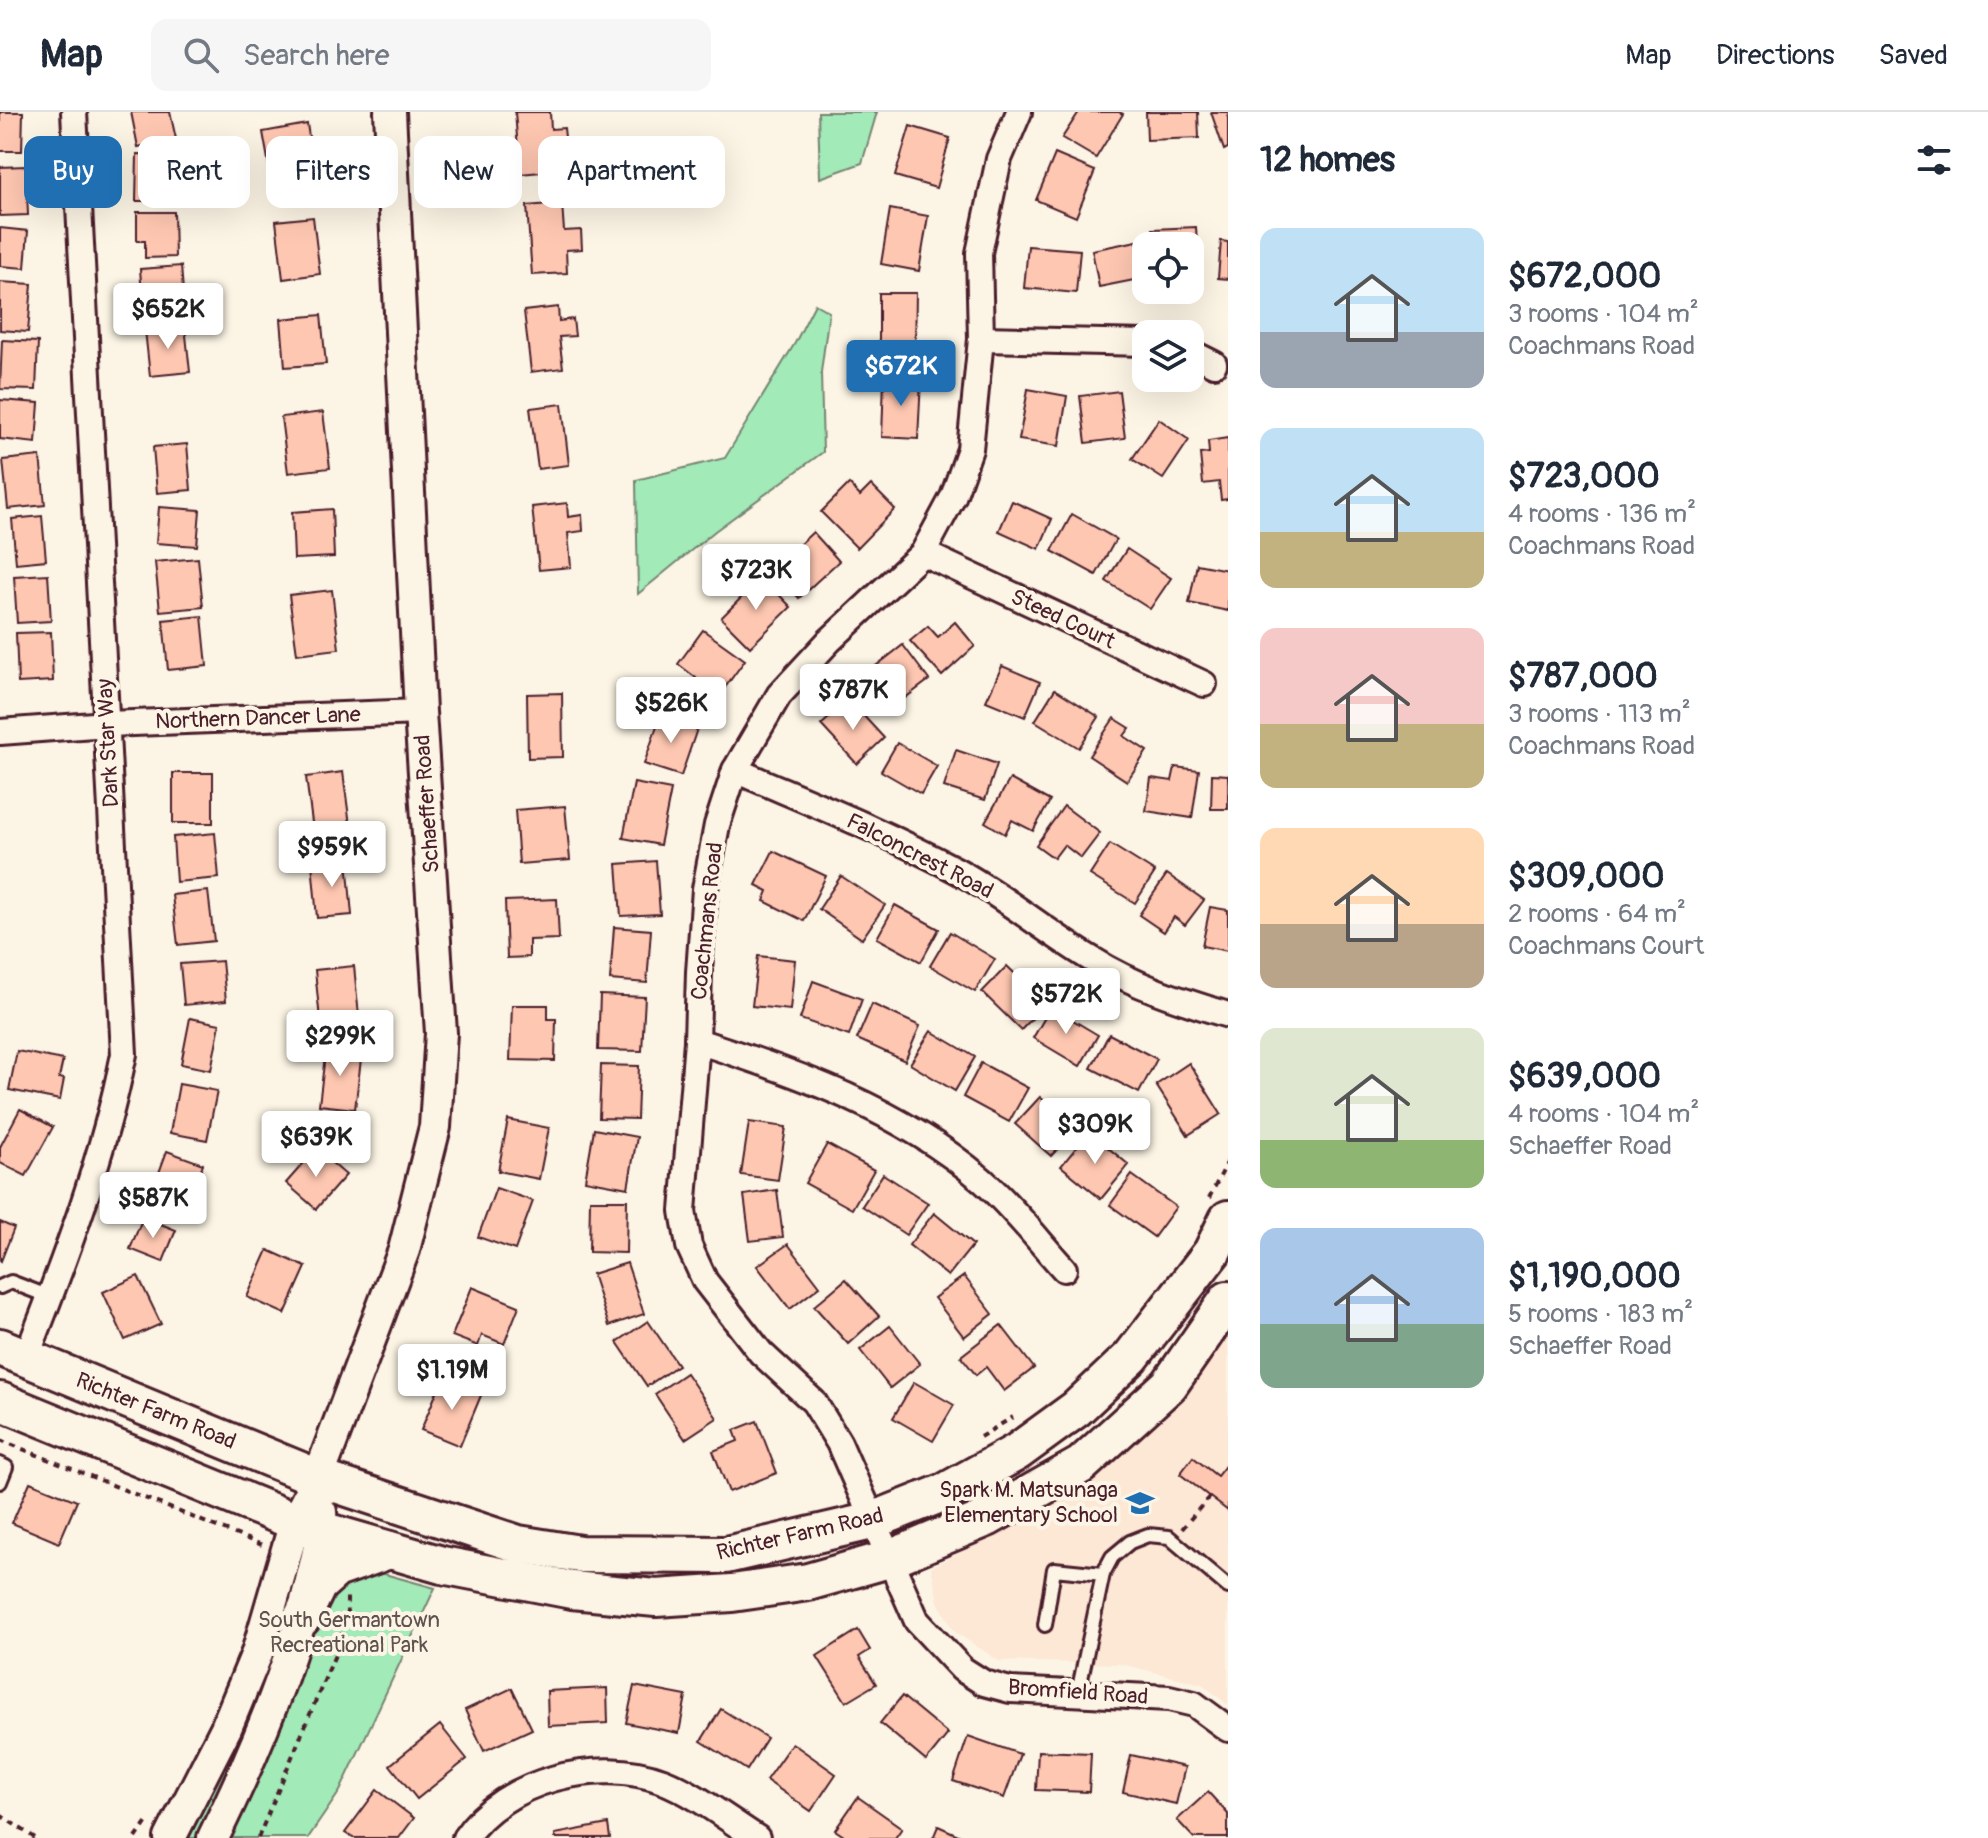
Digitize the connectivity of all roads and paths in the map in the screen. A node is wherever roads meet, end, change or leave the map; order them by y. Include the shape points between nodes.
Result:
1 (74, 112) edge
2 (390, 112) edge
3 (1019, 112) edge
4 (981, 339) junction
5 (1132, 343) edge
6 (1204, 359) edge
7 (1214, 364) dead end
8 (923, 553) junction
9 (1204, 684) dead end
10 (420, 712) junction
11 (107, 724) junction
12 (0, 732) edge
13 (735, 770) junction
14 (1228, 1015) edge
15 (697, 1041) junction
16 (1228, 1161) edge
17 (1218, 1210) edge
18 (1064, 1269) dead end
19 (0, 1287) edge
20 (50, 1297) junction
21 (1228, 1300) edge
22 (13, 1353) edge
23 (0, 1401) edge
24 (1016, 1415) dead end
25 (0, 1440) edge
26 (968, 1444) dead end
27 (0, 1464) edge
28 (318, 1478) junction
29 (0, 1482) edge
30 (1209, 1497) dead end
31 (872, 1521) junction
32 (309, 1528) junction
33 (1172, 1540) junction
34 (389, 1550) junction
35 (264, 1555) dead end
36 (889, 1559) junction
37 (1103, 1574) junction
38 (1228, 1587) edge
39 (302, 1618) junction
40 (1045, 1625) dead end
41 (1078, 1693) junction
42 (1228, 1729) edge
43 (155, 1810) dead end
44 (0, 1815) edge
45 (35, 1838) edge
46 (136, 1838) edge
47 (170, 1838) edge
48 (213, 1838) edge
49 (465, 1838) edge
50 (757, 1838) edge

1 - 11 street, Dark Star Way
2 - 10 street, Schaeffer Road
3 - 4 street, Coachmans Road via 999,159 979,253
4 - 5 street
4 - 8 street, Coachmans Road via 970,449 953,497
6 - 7 street
8 - 9 street, Steed Court
8 - 13 street, Coachmans Road via 779,695
10 - 11 street, Northern Dancer Lane
10 - 28 street, Schaeffer Road via 441,1033 435,1127 404,1250
11 - 12 street, Northern Dancer Lane
11 - 20 street, Dark Star Way via 124,1054 113,1112
13 - 14 street, Falconcrest Road via 956,870 1129,979
13 - 15 street, Coachmans Road via 717,825 705,889
15 - 18 street via 788,1070 878,1109 983,1181
15 - 31 street, Coachmans Road via 683,1211 689,1246 729,1315 814,1402 839,1443
16 - 17 path
17 - 31 main road, Richter Farm Road via 1212,1252 1131,1357 1076,1409 1017,1452 957,1486
19 - 20 lane via 11,1282
20 - 22 street, Dark Star Way
21 - 36 main road, Richter Farm Road via 1169,1385 1081,1465 987,1518
22 - 28 main road, Richter Farm Road
23 - 32 main road, Richter Farm Road
24 - 26 path
25 - 35 path via 264,1546
27 - 29 lane via 6,1467
28 - 31 main road, Richter Farm Road via 518,1544 580,1554 726,1555
28 - 32 street, Schaeffer Road
30 - 33 path
31 - 36 street, Bromfield Road
32 - 34 main road, Richter Farm Road
32 - 39 street, Schaeffer Road
32 - 47 street, Schaeffer Road via 226,1728
33 - 37 lane via 1148,1535 1130,1542 1112,1557
33 - 38 lane
34 - 36 main road, Richter Farm Road via 572,1590 656,1598 808,1582
34 - 39 main road via 336,1569 318,1585
36 - 41 street, Bromfield Road via 917,1621 962,1669 984,1683 1010,1690
37 - 40 lane via 1054,1569
37 - 41 lane
39 - 48 street, Schaeffer Road via 262,1729
41 - 42 street, Bromfield Road via 1194,1704
43 - 46 path
44 - 45 path
49 - 50 street via 493,1806 557,1777 584,1773 664,1781

